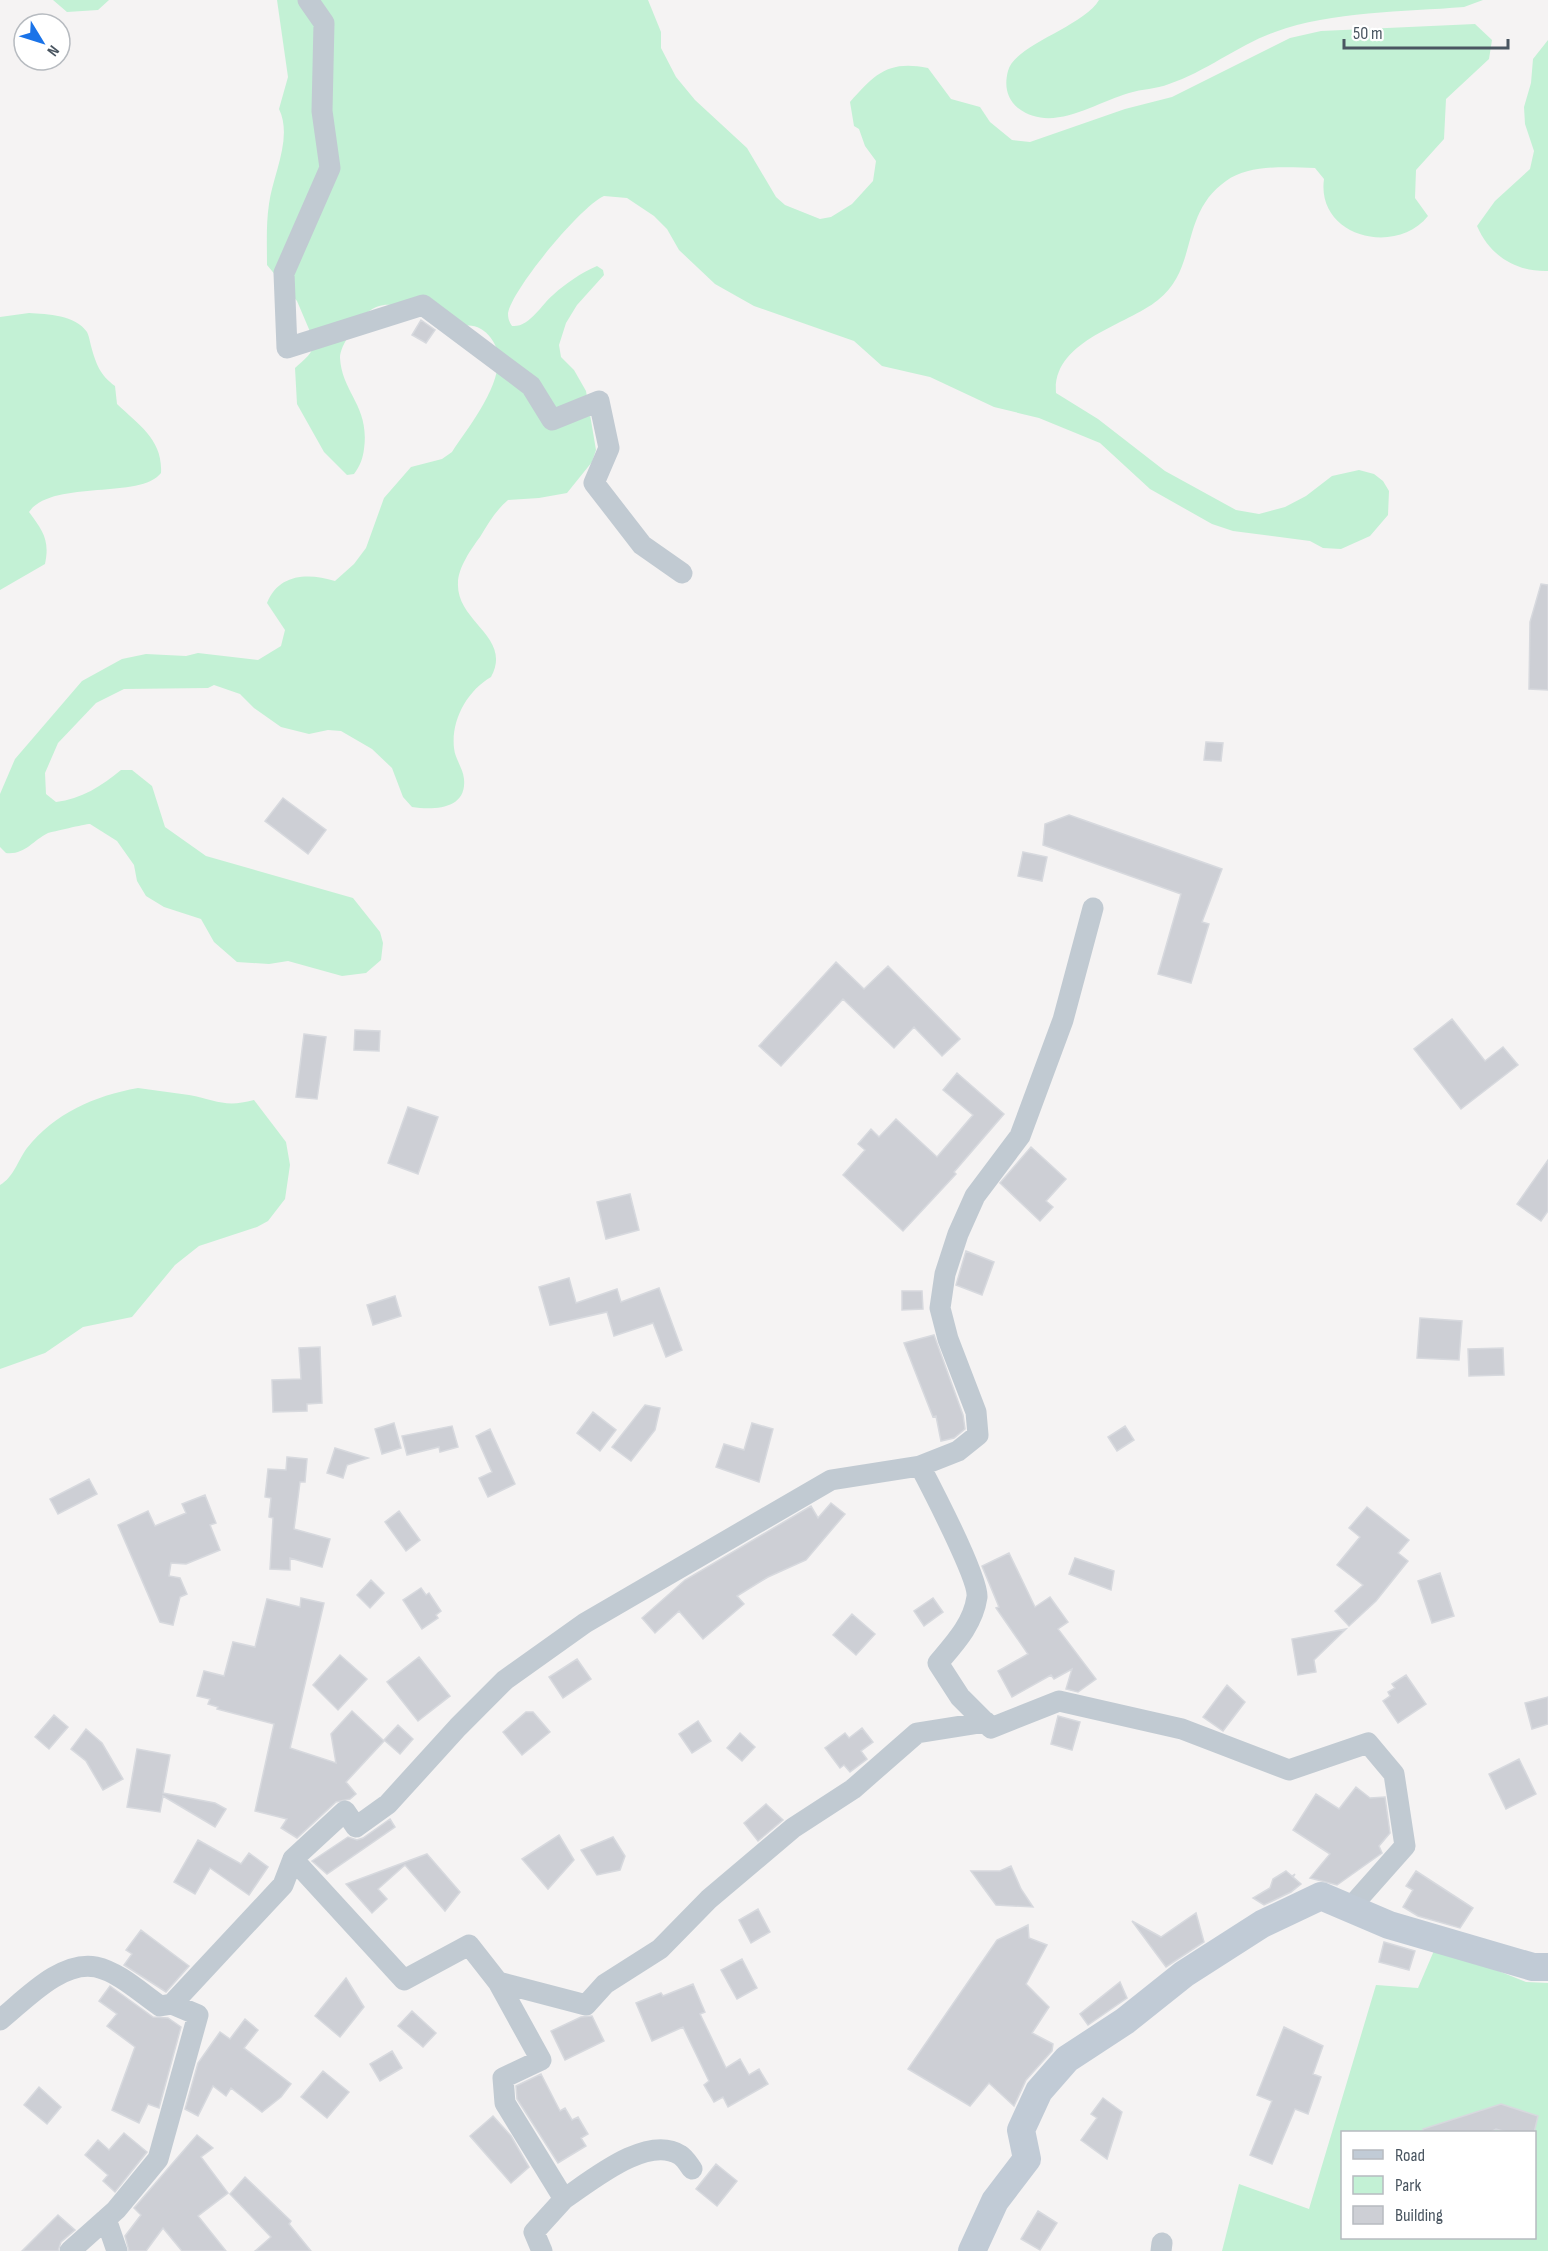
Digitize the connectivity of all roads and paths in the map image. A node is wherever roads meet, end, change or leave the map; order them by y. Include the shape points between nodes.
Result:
1 (308, 0) edge
2 (682, 573) dead end
3 (1093, 908) dead end
4 (920, 1466) junction
5 (986, 1722) junction
6 (293, 1859) junction
7 (1350, 1908) junction
8 (1548, 1966) edge
9 (498, 1982) junction
10 (172, 2004) junction
11 (0, 2020) edge
12 (692, 2169) dead end
13 (564, 2199) junction
14 (106, 2219) junction
15 (70, 2251) edge
16 (117, 2251) edge
17 (542, 2251) edge
18 (972, 2251) edge

1 - 2 street via 324,23 322,111 330,168 284,273 287,348 423,304 531,386 552,420 599,401 609,448 594,483 642,545
3 - 4 street via 1064,1020 1020,1136 975,1196 945,1274 940,1308 976,1412 978,1436 958,1451
4 - 5 street via 956,1539 977,1595 965,1632 938,1663 960,1697
4 - 6 street via 831,1480 585,1623 505,1680 388,1804 356,1827 345,1811
5 - 7 street via 991,1728 1059,1701 1182,1729 1289,1770 1368,1743 1394,1774 1405,1846
5 - 9 street via 917,1732 853,1789 793,1828 709,1899 660,1949 605,1984 586,2005
6 - 9 street via 404,1980 469,1945
6 - 10 street via 283,1884
7 - 8 main road via 1411,1932 1533,1967
7 - 18 main road via 1321,1896 1262,1924 1184,1974 1125,2021 1067,2059 1039,2091 1022,2130 1027,2159 995,2201
9 - 13 street via 541,2060 503,2078 505,2103
10 - 11 street via 160,2006 116,1975 95,1967 68,1969
10 - 14 street via 198,2015 158,2159
12 - 13 street via 680,2154 654,2149 618,2163
13 - 17 street via 534,2232
14 - 15 street
14 - 16 street

